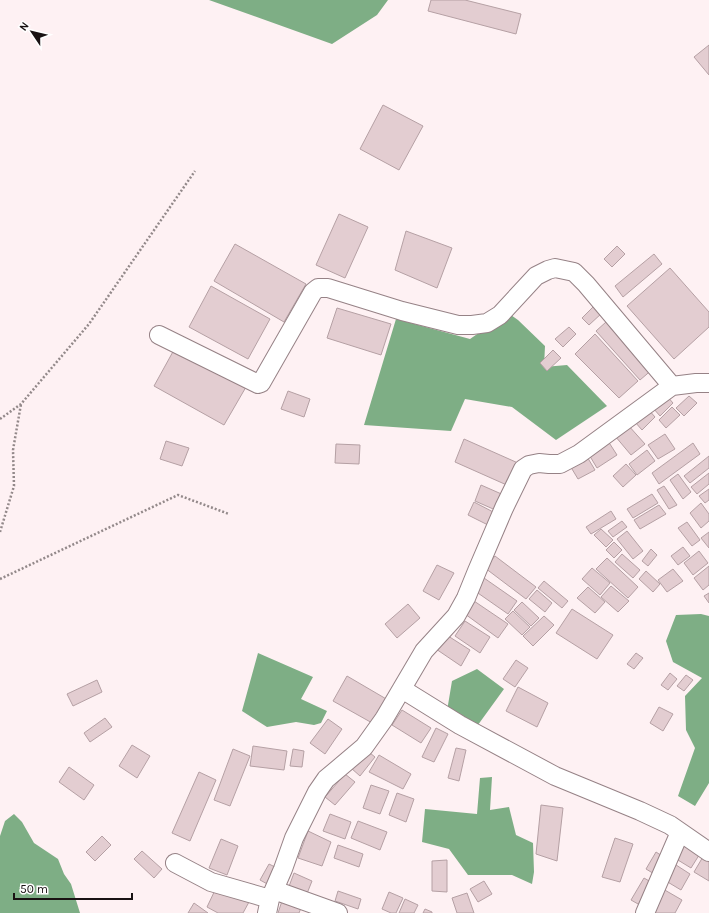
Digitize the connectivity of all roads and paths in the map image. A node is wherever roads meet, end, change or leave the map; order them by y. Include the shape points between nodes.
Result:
1 (195, 171) dead end
2 (159, 335) dead end
3 (709, 383) edge
4 (672, 386) junction
5 (21, 404) junction
6 (0, 419) edge
7 (229, 514) dead end
8 (0, 532) edge
9 (0, 578) edge
10 (402, 689) junction
11 (680, 832) junction
12 (709, 852) edge
13 (175, 863) dead end
14 (270, 901) edge
15 (338, 913) edge
16 (645, 913) edge

1 - 5 path via 89,324
2 - 4 street via 258,384 261,383 313,292 318,288 328,288 458,325 472,325 487,323 500,315 536,276 554,268 574,272 578,276
3 - 4 street
4 - 10 street via 579,454 560,464 539,463 523,469 466,598 456,616 424,651
5 - 6 path
5 - 8 path via 13,450 14,486
7 - 9 path via 178,496
10 - 11 street via 460,725 555,776 640,811
10 - 14 street via 364,746 326,779 317,792 294,838
11 - 12 street
11 - 16 street
13 - 14 street via 211,882
14 - 15 street

